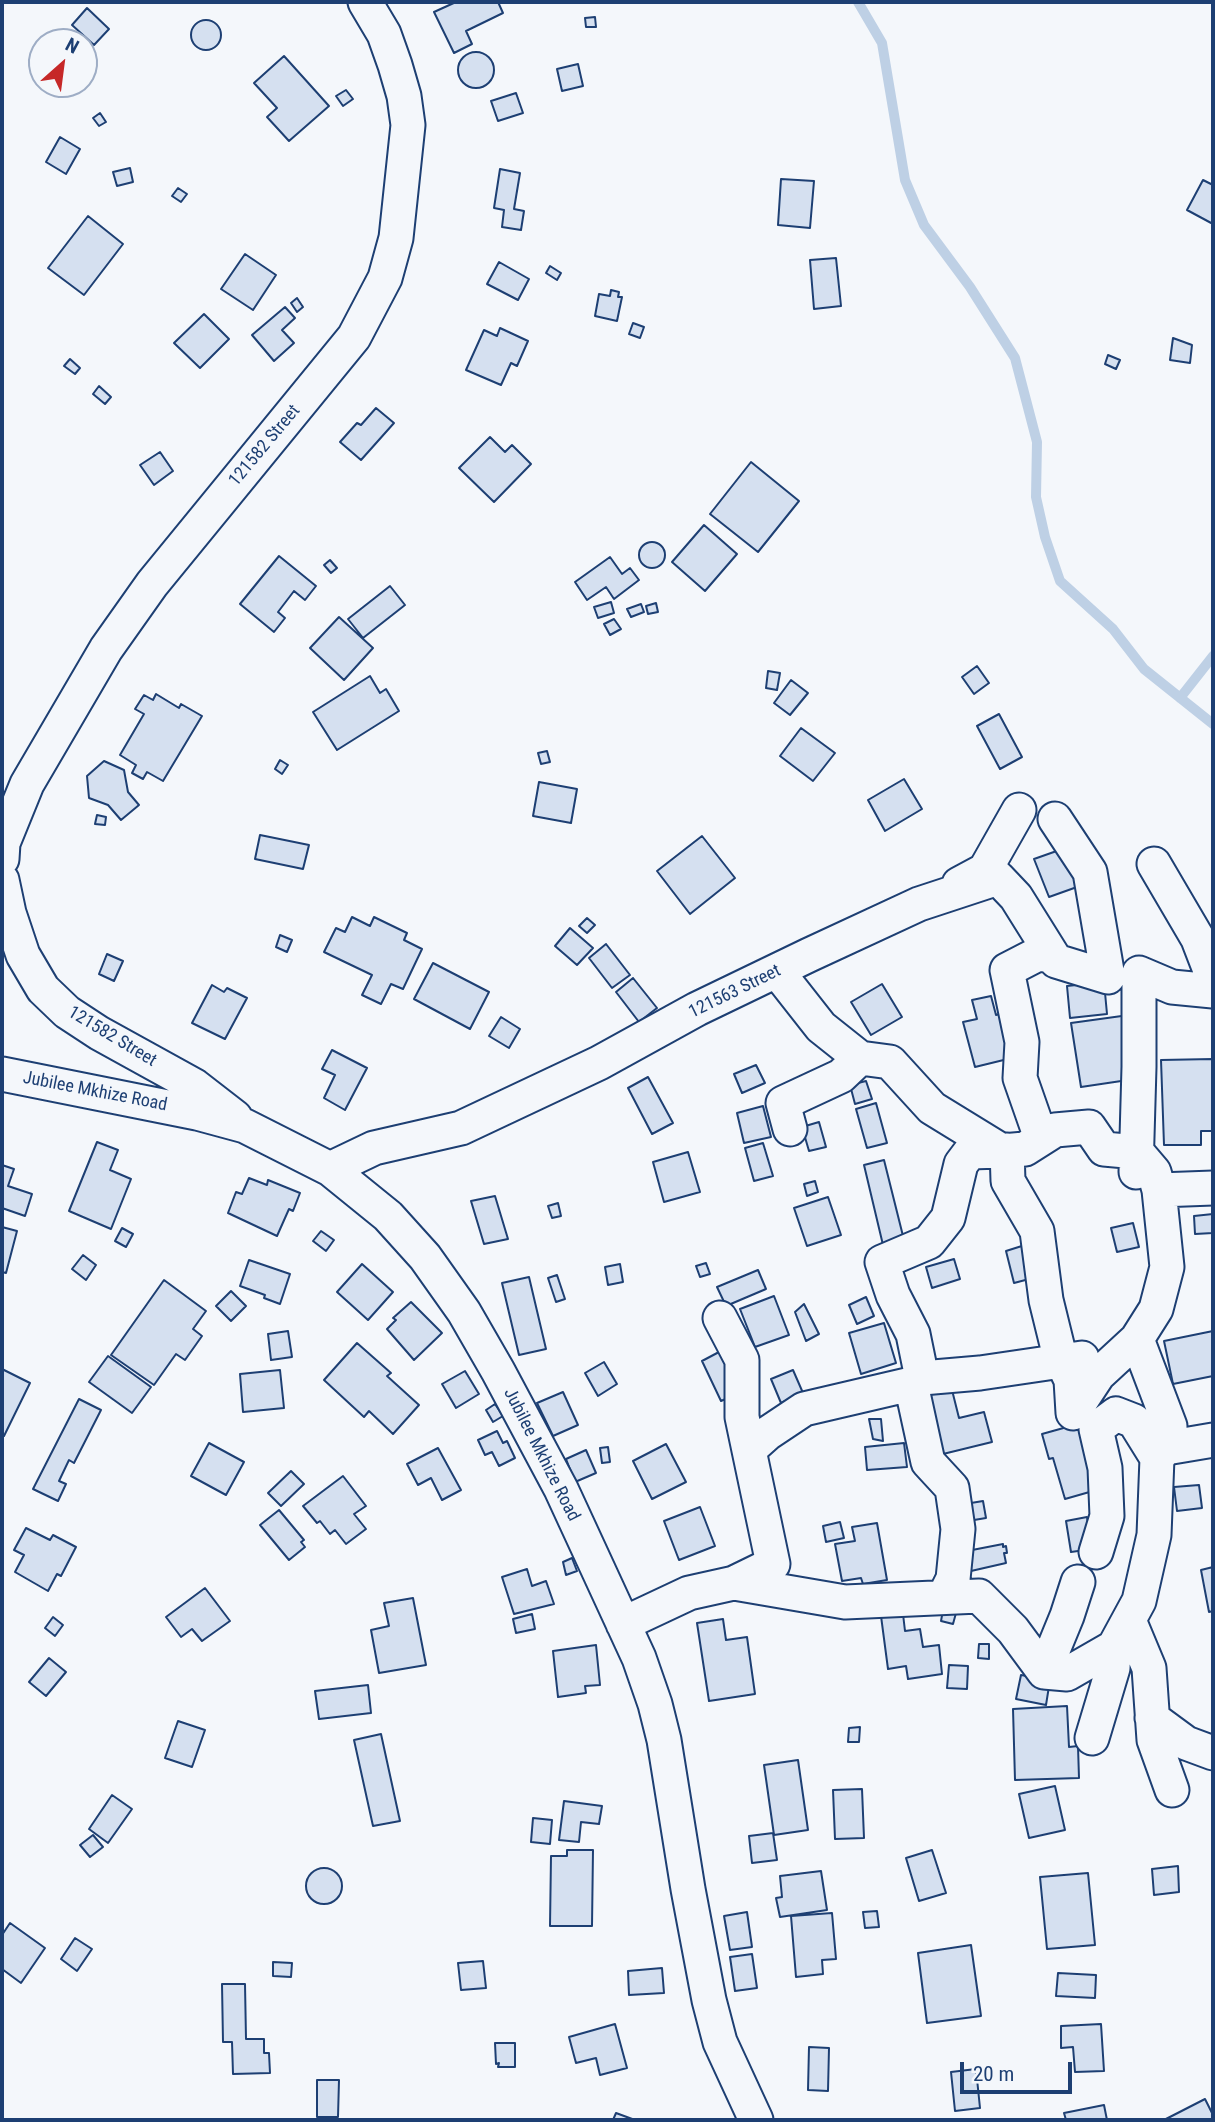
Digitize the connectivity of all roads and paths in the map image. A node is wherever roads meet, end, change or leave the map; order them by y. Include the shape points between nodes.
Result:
1 (365, 2) edge
2 (1019, 810) dead end
3 (1055, 819) dead end
4 (2, 859) edge
5 (1154, 864) dead end
6 (2, 880) edge
7 (919, 905) junction
8 (1051, 956) junction
9 (777, 971) junction
10 (1123, 975) junction
11 (1213, 978) edge
12 (1213, 991) edge
13 (860, 1058) junction
14 (2, 1074) edge
15 (244, 1126) junction
16 (790, 1129) dead end
17 (1041, 1138) junction
18 (1005, 1151) junction
19 (1137, 1152) junction
20 (330, 1169) junction
21 (1213, 1188) edge
22 (1159, 1190) junction
23 (1163, 1286) junction
24 (720, 1318) dead end
25 (1133, 1343) junction
26 (1063, 1362) junction
27 (916, 1381) junction
28 (1084, 1421) junction
29 (1213, 1440) edge
30 (749, 1450) junction
31 (1161, 1453) junction
32 (1096, 1552) dead end
33 (734, 1583) junction
34 (1078, 1583) dead end
35 (944, 1597) junction
36 (623, 1624) junction
37 (1121, 1633) junction
38 (1044, 1672) junction
39 (1152, 1718) junction
40 (1092, 1738) dead end
41 (1213, 1754) edge
42 (1172, 1790) dead end
43 (756, 2120) edge

1 - 4 street, 121582 Street via 395,65 408,125 396,238 385,278 354,337 152,584 106,649 27,784 3,843
2 - 7 street via 985,870
3 - 10 street via 1090,872
5 - 11 street via 1198,939
6 - 15 street, 121582 Street via 23,955 43,989 66,1012 195,1086
7 - 8 street, 121563 Street via 998,878 1016,897
7 - 9 street, 121563 Street
8 - 10 street via 1056,961
8 - 17 street via 1038,954 1007,970 1022,1042 1020,1078
9 - 13 street via 821,1027
9 - 20 street, 121563 Street via 493,1114 461,1128 374,1147
10 - 12 street
10 - 19 street
13 - 16 street via 841,1076 783,1103
13 - 18 street via 890,1062 932,1108
14 - 15 street, Jubilee Mkhize Road
15 - 20 street, Jubilee Mkhize Road
17 - 18 street via 1026,1149
17 - 19 street via 1055,1130 1089,1127 1104,1149
18 - 26 street via 1008,1181 1037,1231 1046,1300
18 - 27 street via 970,1152 961,1164 948,1218 929,1242 882,1262 892,1295 913,1335
19 - 22 street via 1154,1172
19 - 23 street via 1135,1176 1155,1287
20 - 36 street, Jubilee Mkhize Road via 388,1216 425,1257 464,1312 561,1489
21 - 22 street
22 - 23 street via 1167,1268
23 - 25 street via 1156,1309
24 - 30 street via 742,1360 742,1417
25 - 26 street
25 - 28 street via 1098,1375
25 - 31 street via 1170,1426
26 - 27 street
26 - 28 street
27 - 30 street via 804,1409
27 - 35 street via 929,1462 952,1488 958,1529 953,1579
28 - 31 street via 1116,1414 1134,1421
28 - 32 street via 1105,1468 1107,1516
29 - 31 street
30 - 33 street via 773,1564
31 - 37 street via 1154,1535 1139,1601
33 - 35 street via 845,1602
33 - 36 street via 689,1593
34 - 38 street
35 - 38 street via 979,1595
36 - 43 street, Jubilee Mkhize Road via 639,1658 664,1740 688,1889 720,2042
37 - 38 street via 1067,1675
37 - 39 street via 1149,1668
37 - 40 street
39 - 41 street via 1186,1743
39 - 42 street via 1154,1740

